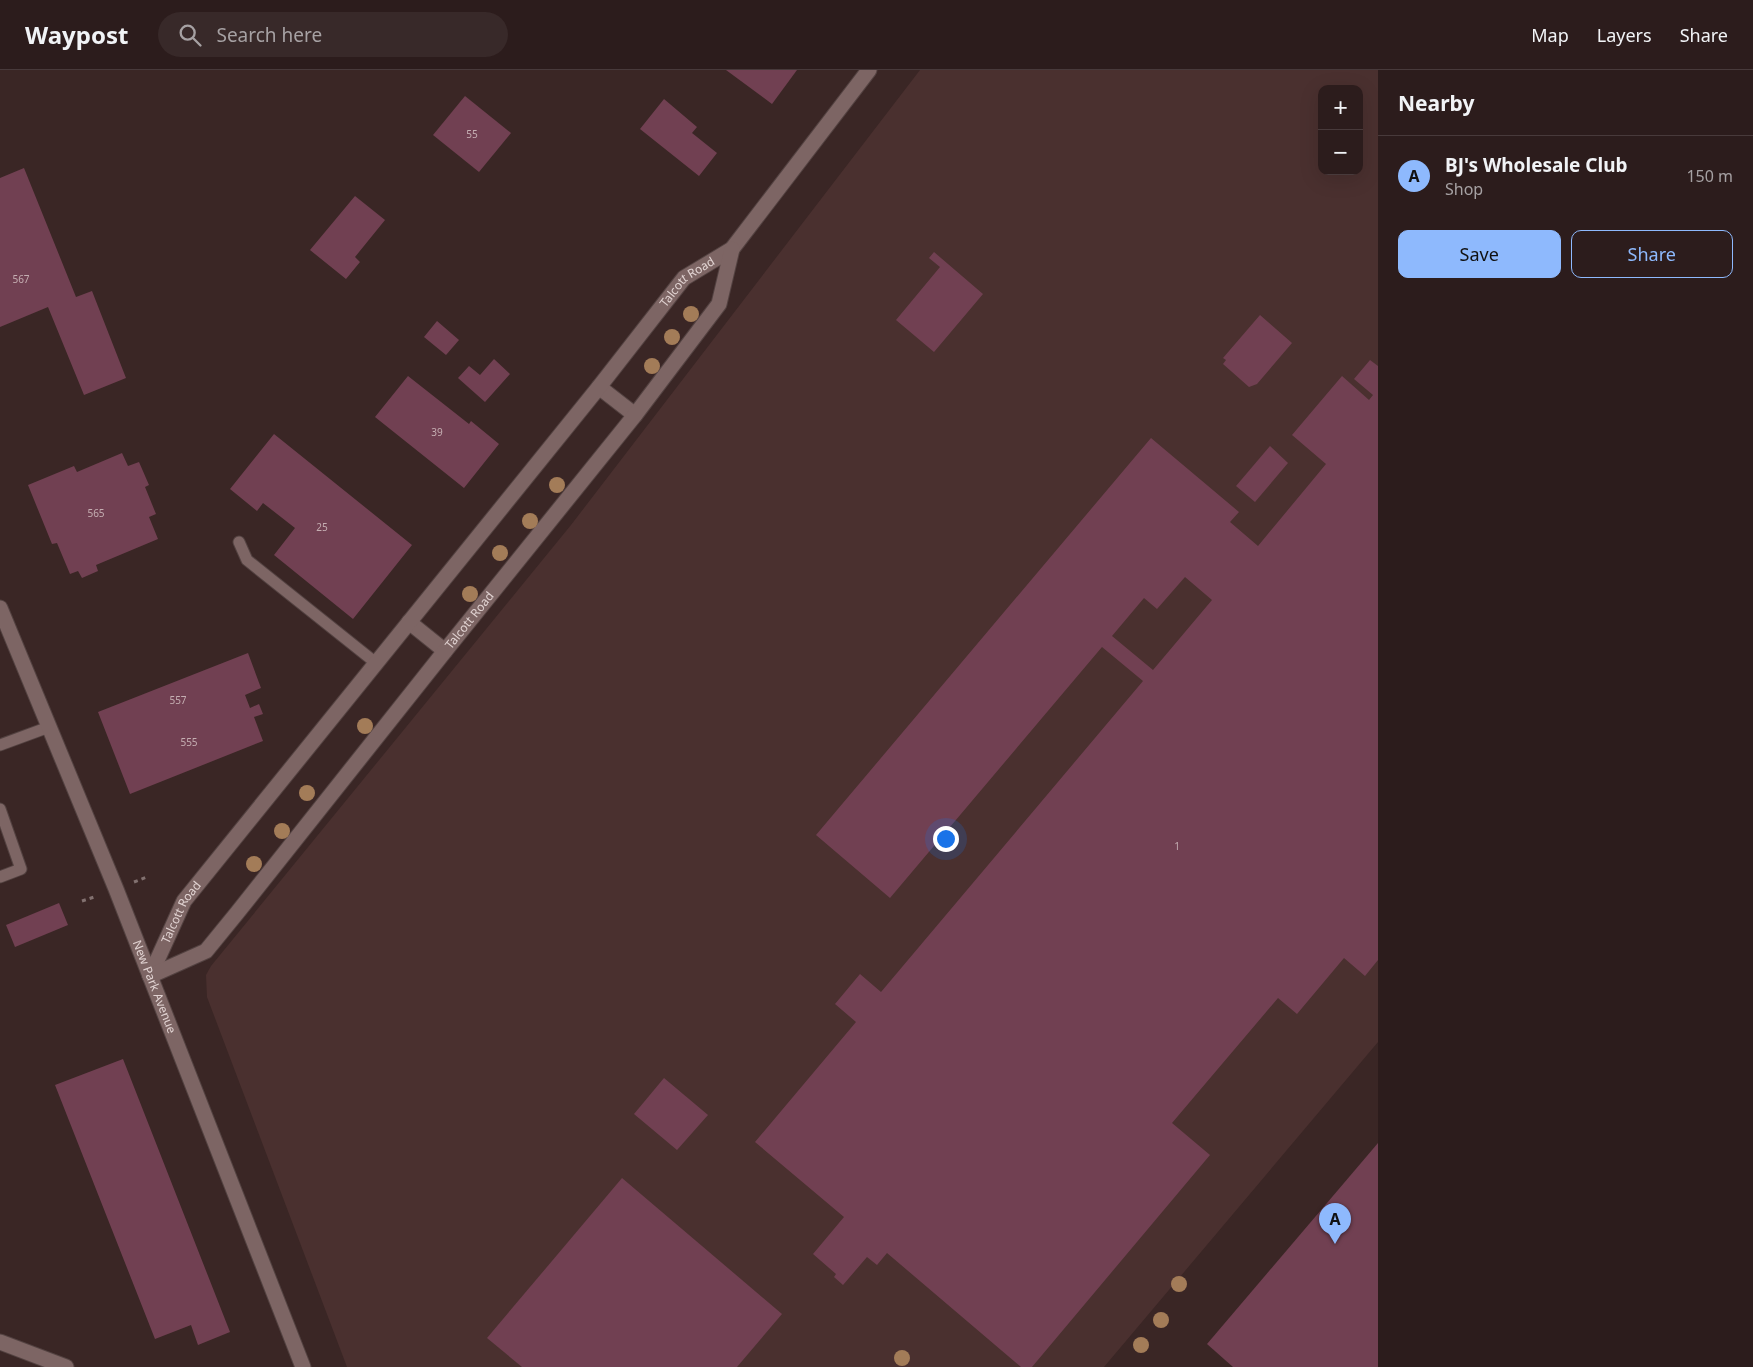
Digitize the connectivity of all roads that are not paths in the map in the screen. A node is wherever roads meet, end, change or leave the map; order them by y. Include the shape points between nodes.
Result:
1 (869, 70) edge
2 (732, 249) junction
3 (599, 387) junction
4 (635, 415) junction
5 (239, 542) dead end
6 (0, 608) edge
7 (409, 622) junction
8 (445, 651) junction
9 (376, 663) junction
10 (49, 727) junction
11 (0, 745) edge
12 (0, 809) edge
13 (0, 877) edge
14 (150, 976) junction
15 (0, 1342) edge
16 (66, 1367) edge
17 (303, 1367) edge

1 - 2 street, Talcott Road
2 - 3 street, Talcott Road via 684,278
2 - 4 street, Talcott Road via 719,304
3 - 4 street
3 - 7 street, Talcott Road
4 - 8 street, Talcott Road
5 - 9 lane via 247,560
6 - 10 street, New Park Avenue
7 - 8 street
7 - 9 street, Talcott Road
8 - 14 street, Talcott Road via 206,951
9 - 14 street, Talcott Road via 184,901
10 - 11 lane
10 - 14 street, New Park Avenue
12 - 13 lane via 21,869
14 - 17 street, New Park Avenue
15 - 16 street

